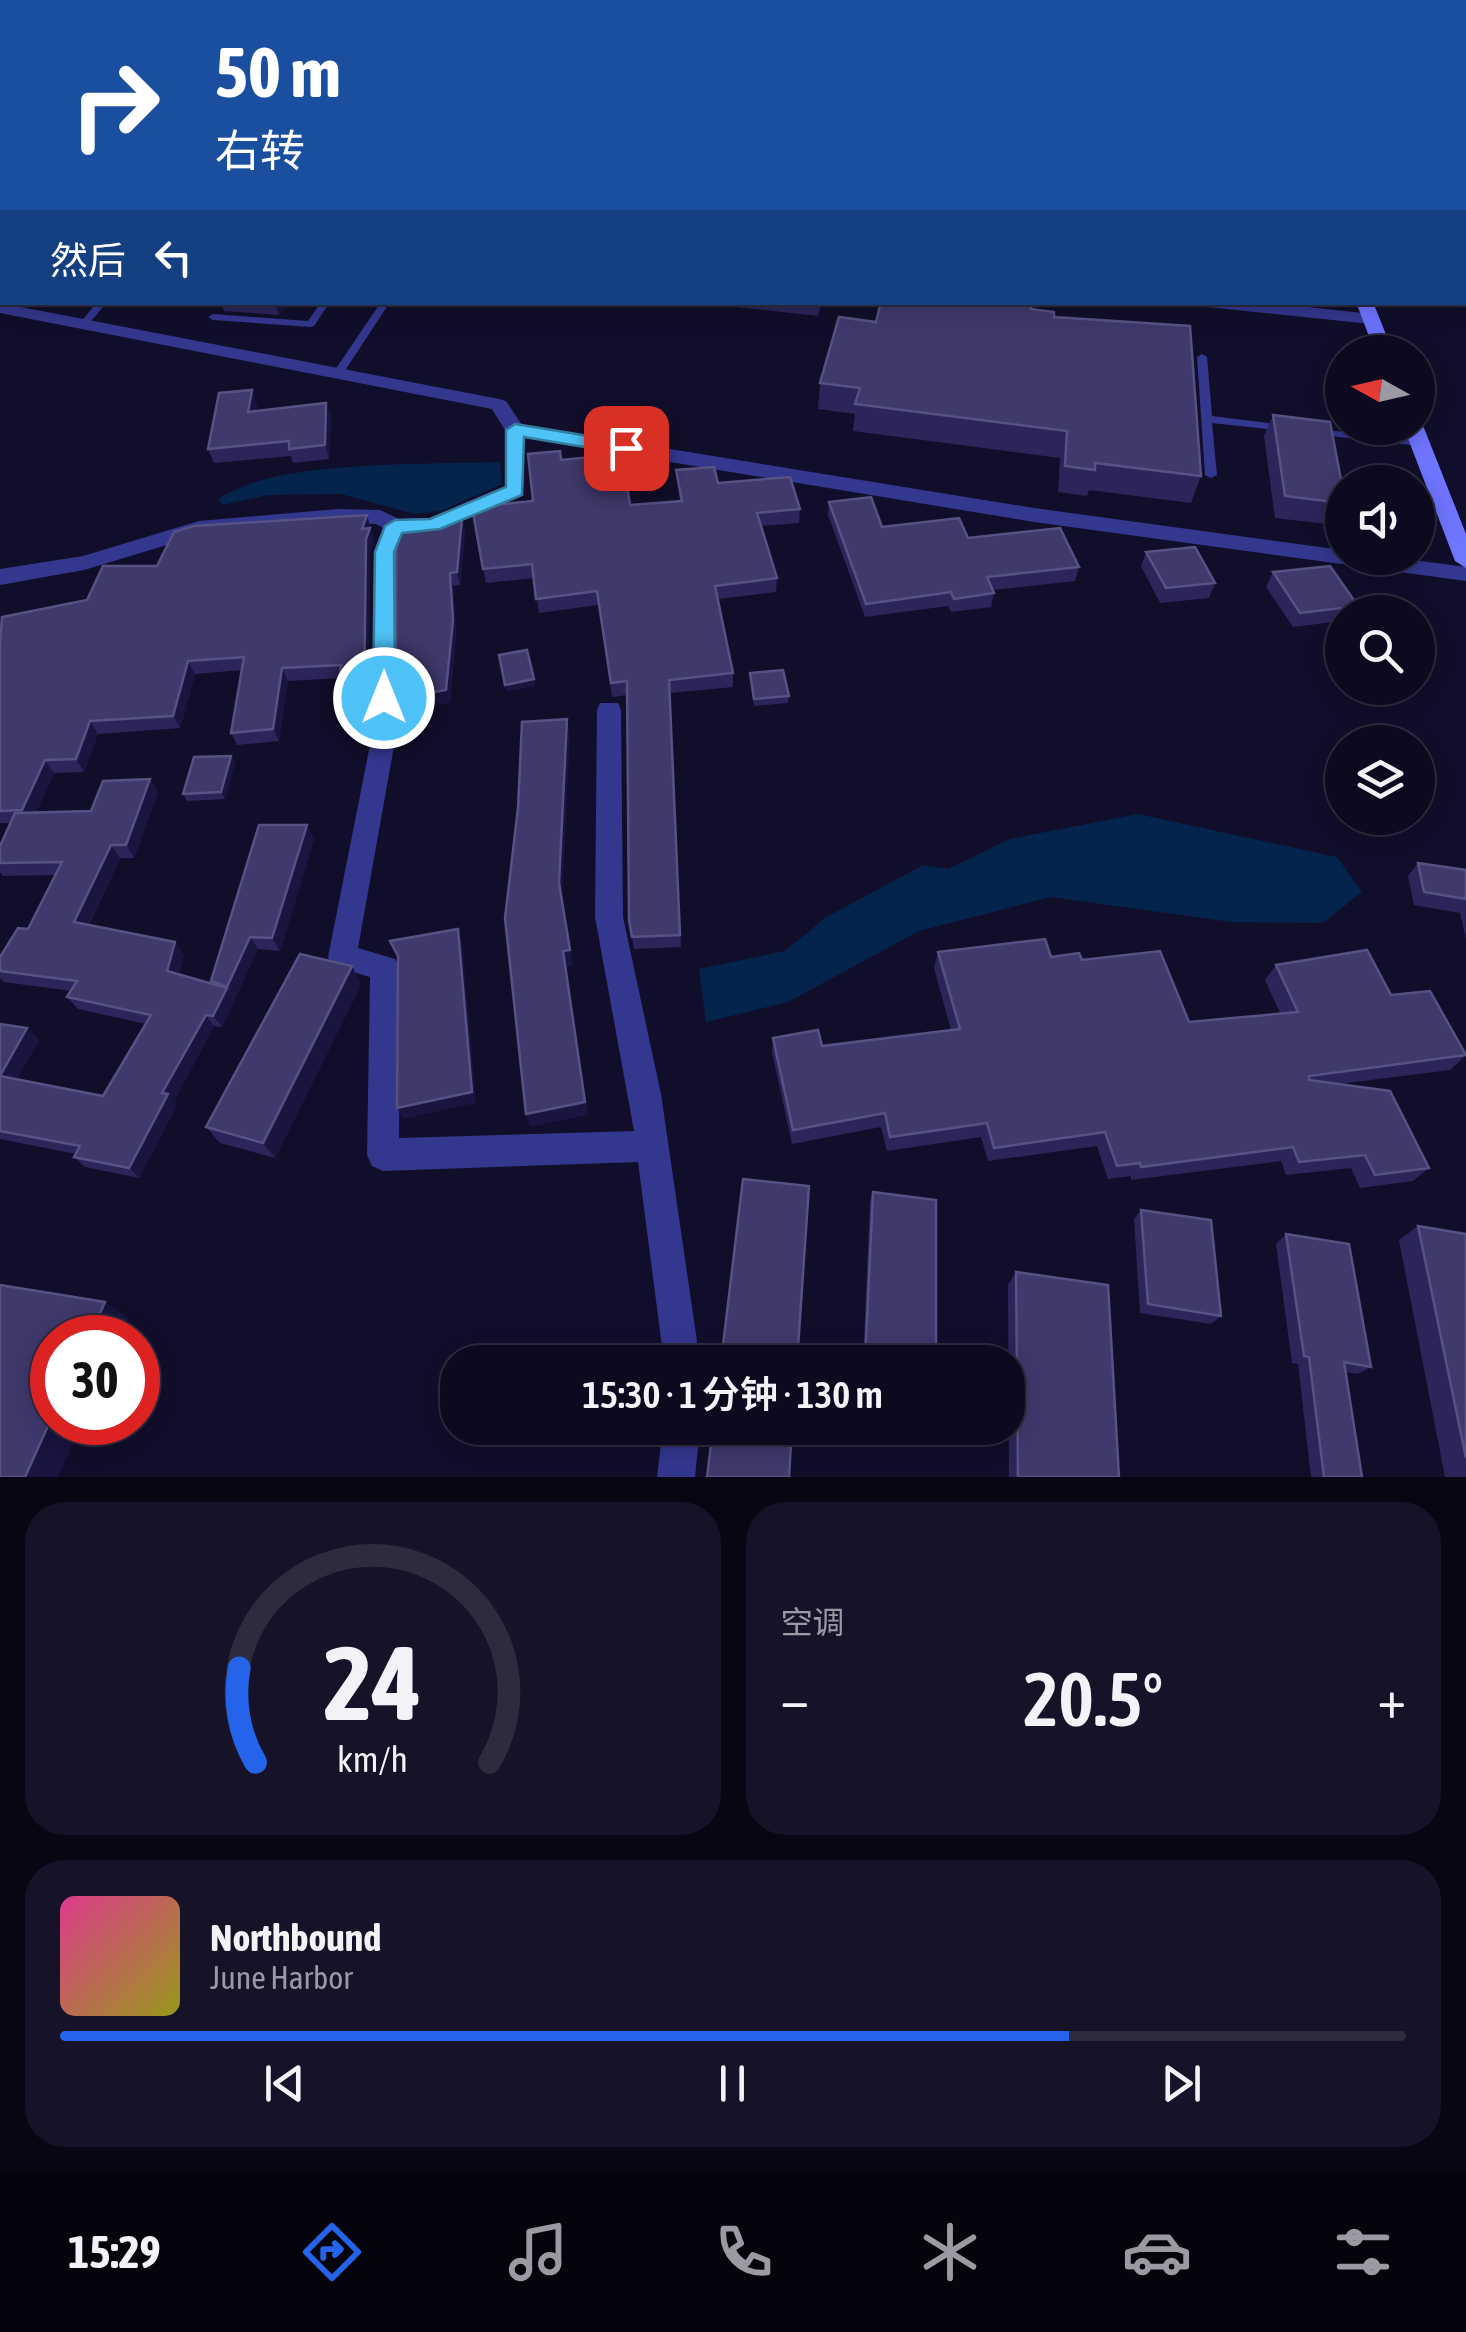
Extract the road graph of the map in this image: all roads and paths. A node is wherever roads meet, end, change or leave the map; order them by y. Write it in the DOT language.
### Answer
graph roads {
  1 [pos="101,305"];
  2 [pos="324,305"];
  3 [pos="384,305"];
  4 [pos="1261,305"];
  5 [pos="0,308"];
  6 [pos="1368,311"];
  7 [pos="213,316"];
  8 [pos="84,324"];
  9 [pos="1377,335"];
  10 [pos="1202,357"];
  11 [pos="338,372"];
  12 [pos="1206,420"];
  13 [pos="1325,428"];
  14 [pos="515,430"];
  15 [pos="1421,445"];
  16 [pos="1211,475"];
  17 [pos="395,526"];
  18 [pos="1325,554"];
  19 [pos="1466,560"];
  20 [pos="1435,570"];
  21 [pos="1466,574"];
  22 [pos="0,577"];
  23 [pos="609,710"];
  24 [pos="652,1146"];
  25 [pos="680,1345"];
  26 [pos="680,1445"];
  27 [pos="676,1477"];
  1 -- 8 [label="lane"];
  2 -- 7 [label="lane"];
  3 -- 11 [label="lane"];
  4 -- 6 [label="street"];
  5 -- 8 [label="street"];
  6 -- 9 [label="main road"];
  8 -- 11 [label="street"];
  10 -- 12 [label="lane"];
  11 -- 14 [label="street"];
  12 -- 13 [label="lane"];
  12 -- 16 [label="lane"];
  14 -- 17 [label="street"];
  14 -- 18 [label="street"];
  15 -- 19 [label="main road"];
  17 -- 22 [label="street"];
  17 -- 24 [label="street"];
  20 -- 21 [label="street"];
  23 -- 24 [label="street"];
  24 -- 25 [label="street"];
  26 -- 27 [label="street"];
}
